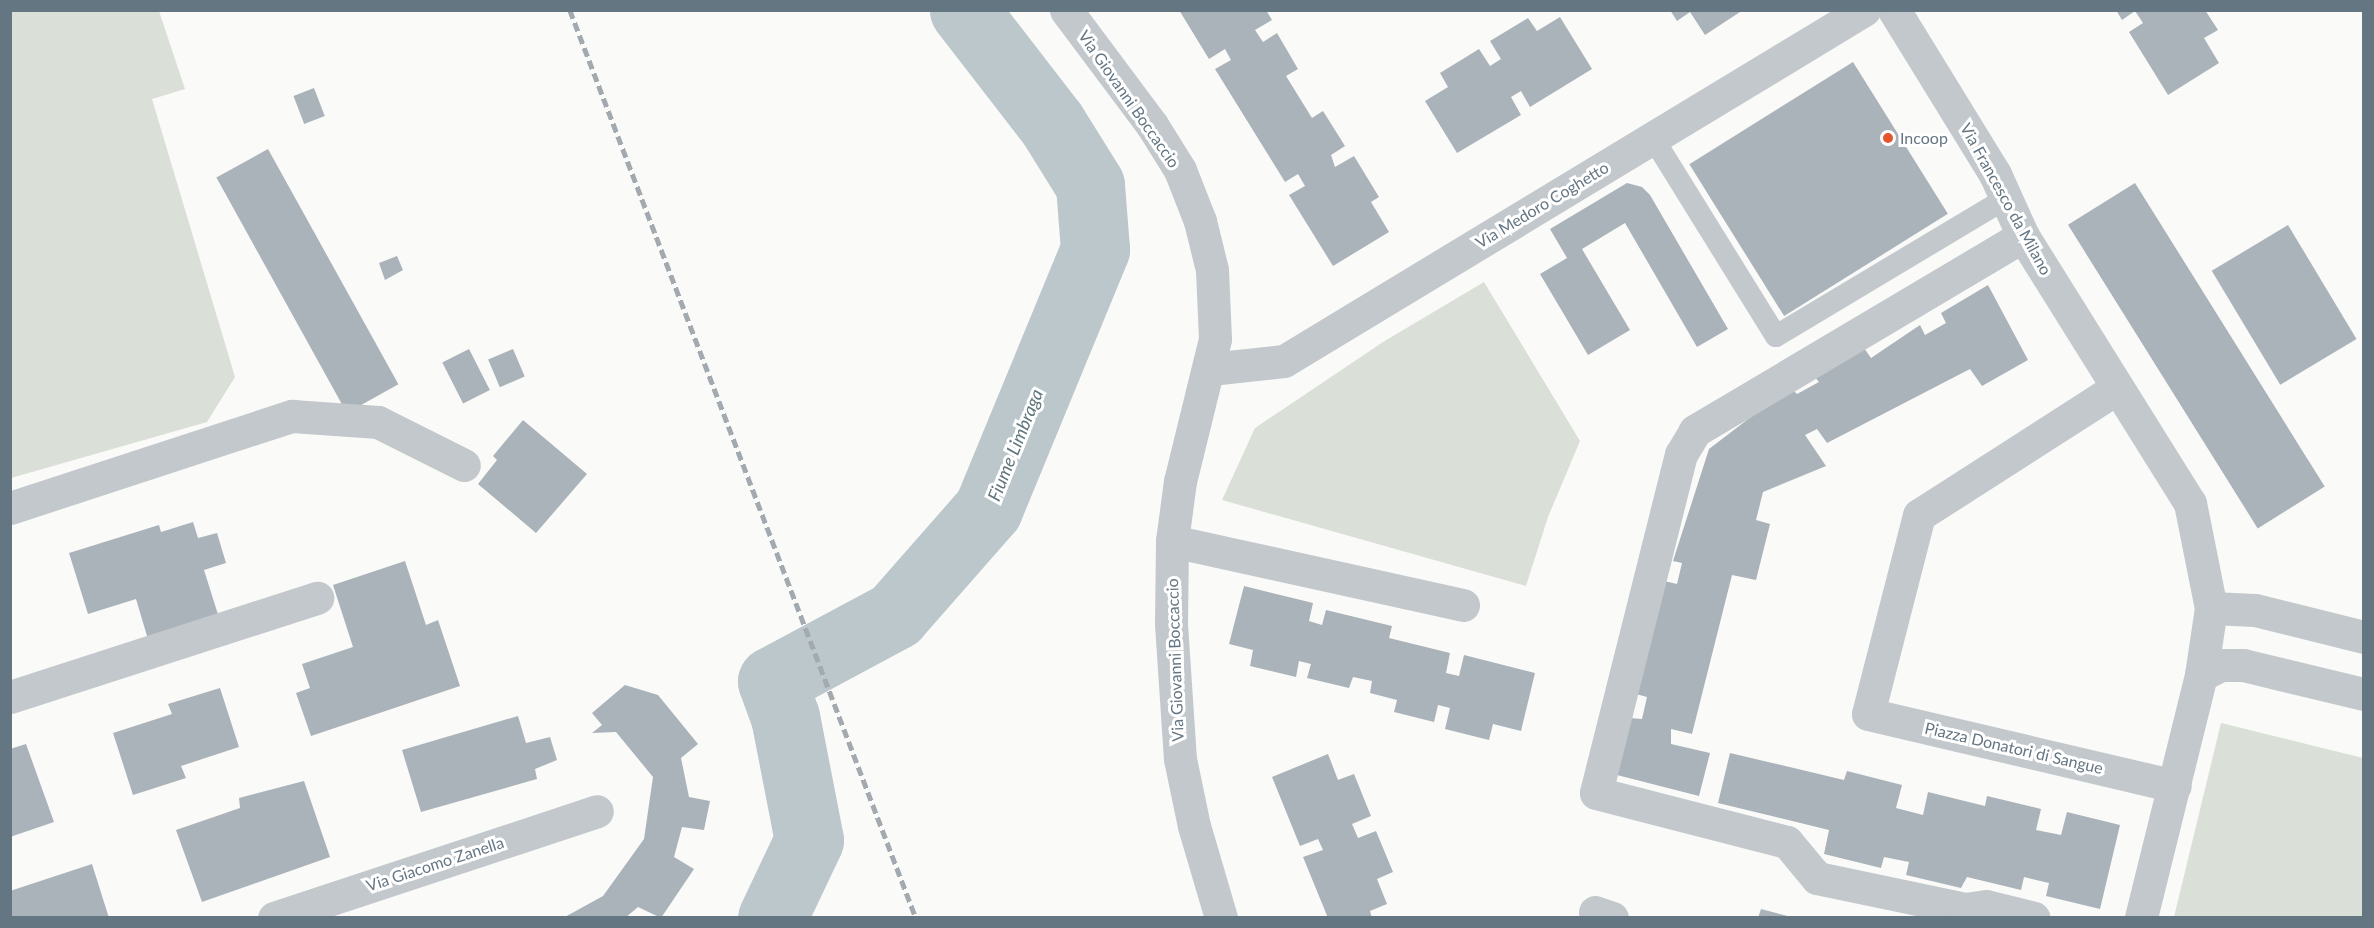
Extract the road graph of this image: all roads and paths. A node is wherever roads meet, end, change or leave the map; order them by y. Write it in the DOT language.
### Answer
graph roads {
  1 [pos="1066,10"];
  2 [pos="1864,10"];
  3 [pos="1894,10"];
  4 [pos="1653,138"];
  5 [pos="2007,198"];
  6 [pos="2023,237"];
  7 [pos="1210,369"];
  8 [pos="2117,388"];
  9 [pos="464,465"];
  10 [pos="10,508"];
  11 [pos="1172,541"];
  12 [pos="317,598"];
  13 [pos="1463,605"];
  14 [pos="2211,608"];
  15 [pos="2364,637"];
  16 [pos="2201,675"];
  17 [pos="2364,694"];
  18 [pos="10,697"];
  19 [pos="2175,786"];
  20 [pos="597,811"];
  21 [pos="274,918"];
  22 [pos="1221,918"];
  23 [pos="2034,918"];
  24 [pos="2140,918"];
  1 -- 7 [label="street, Via Giovanni Boccaccio"];
  2 -- 4 [label="street, Via Medoro Coghetto"];
  3 -- 5 [label="street, Via Francesco da Milano"];
  4 -- 5 [label="lane"];
  4 -- 7 [label="street, Via Medoro Coghetto"];
  5 -- 6 [label="street, Via Francesco da Milano"];
  6 -- 8 [label="street, Via Francesco da Milano"];
  6 -- 23 [label="street"];
  7 -- 11 [label="street, Via Giovanni Boccaccio"];
  8 -- 14 [label="street"];
  8 -- 19 [label="street, Piazza Donatori di Sangue"];
  9 -- 10 [label="street"];
  11 -- 13 [label="street"];
  11 -- 22 [label="street, Via Giovanni Boccaccio"];
  12 -- 18 [label="street"];
  14 -- 15 [label="street"];
  14 -- 16 [label="street"];
  16 -- 17 [label="street"];
  16 -- 19 [label="street"];
  19 -- 24 [label="street"];
  20 -- 21 [label="street, Via Giacomo Zanella"];
}
